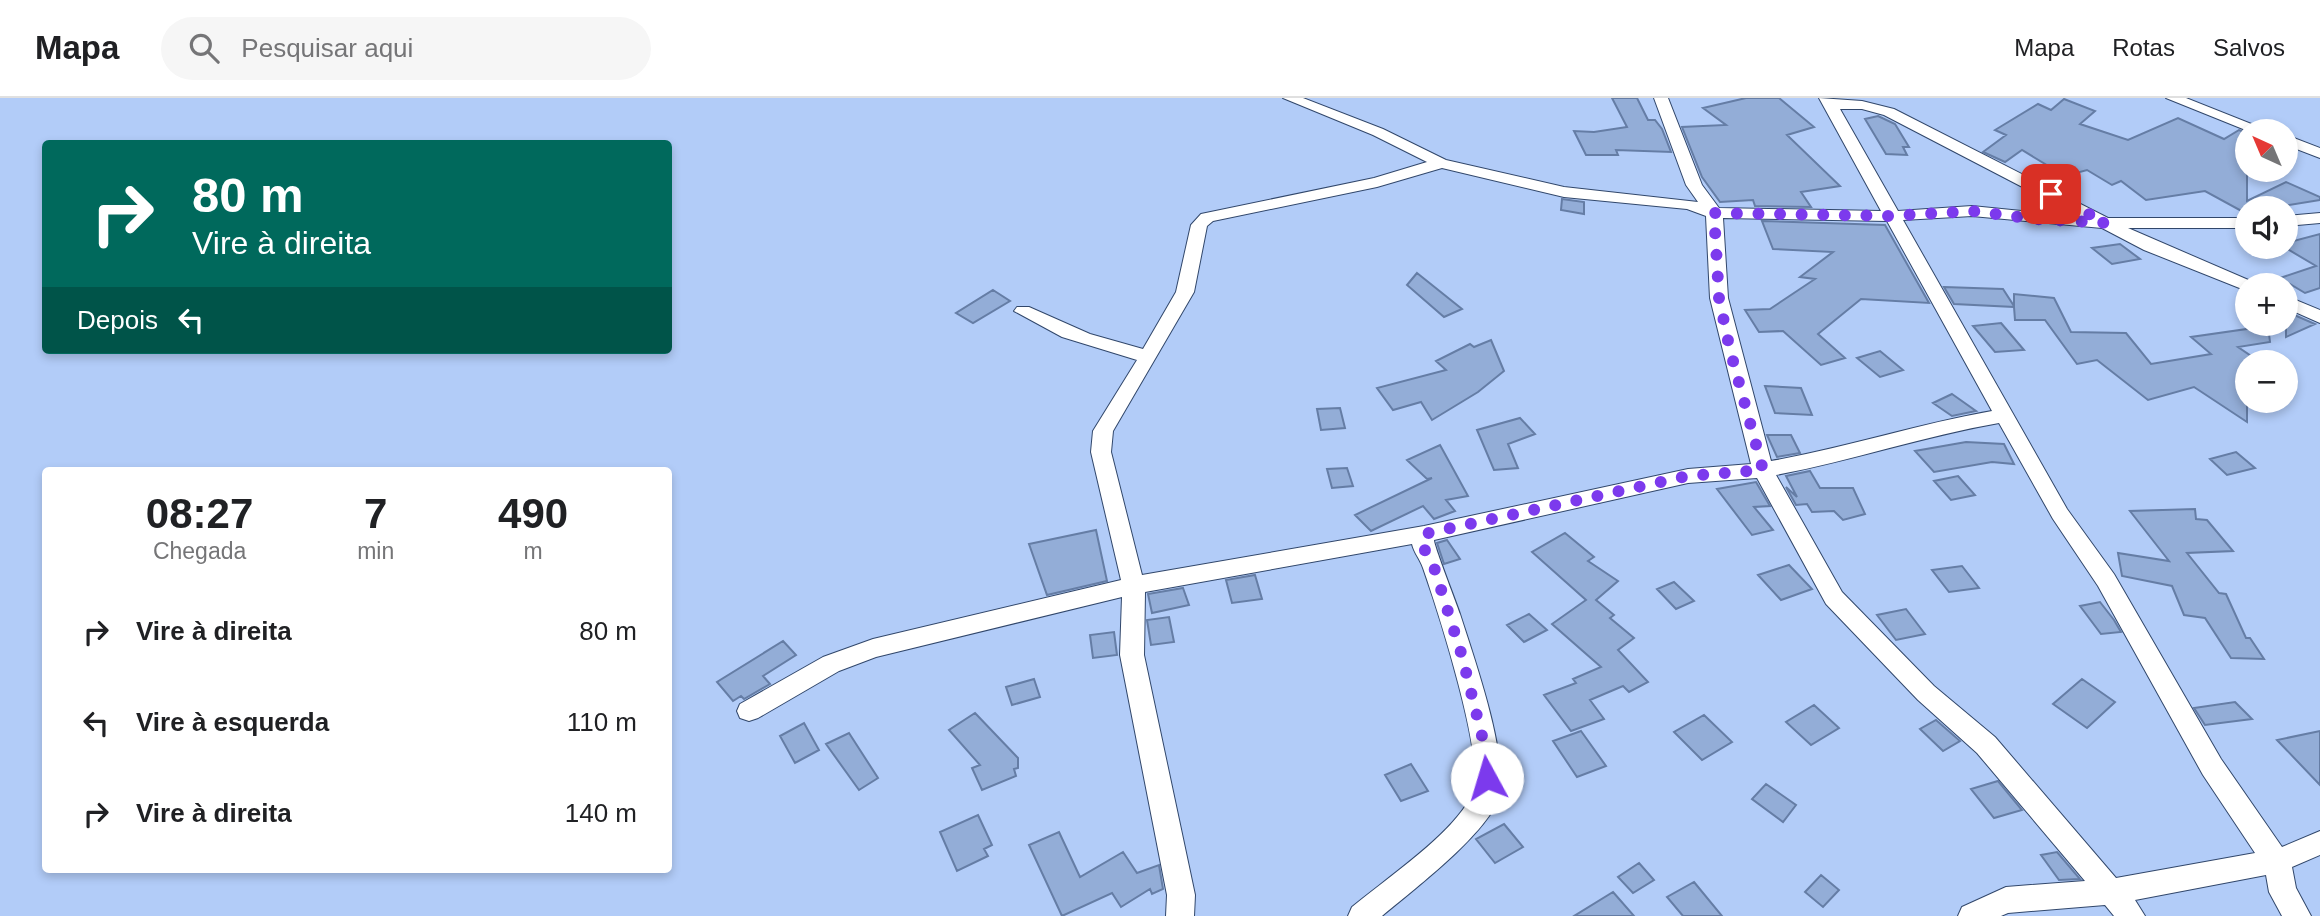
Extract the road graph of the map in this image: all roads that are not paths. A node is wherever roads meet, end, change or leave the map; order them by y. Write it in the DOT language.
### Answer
graph roads {
  1 [pos="1290,98"];
  2 [pos="1661,98"];
  3 [pos="2174,98"];
  4 [pos="1829,102"];
  5 [pos="2235,121"];
  6 [pos="2298,145"];
  7 [pos="2320,153"];
  8 [pos="1441,163"];
  9 [pos="1714,213"];
  10 [pos="1891,216"];
  11 [pos="2320,218"];
  12 [pos="2298,220"];
  13 [pos="2106,223"];
  14 [pos="2235,223"];
  15 [pos="2235,281"];
  16 [pos="2298,307"];
  17 [pos="1023,311"];
  18 [pos="2320,317"];
  19 [pos="1147,356"];
  20 [pos="2007,415"];
  21 [pos="1763,470"];
  22 [pos="1424,534"];
  23 [pos="1134,586"];
  24 [pos="749,711"];
  25 [pos="2320,843"];
  26 [pos="2277,861"];
  27 [pos="2112,892"];
  28 [pos="1180,916"];
  29 [pos="1362,916"];
  30 [pos="1972,916"];
  31 [pos="2131,916"];
  32 [pos="2297,916"];
  1 -- 8 [label="street"];
  2 -- 9 [label="street"];
  3 -- 5 [label="street"];
  4 -- 10 [label="street"];
  4 -- 13 [label="street"];
  6 -- 7 [label="street"];
  8 -- 9 [label="street"];
  8 -- 19 [label="street"];
  9 -- 10 [label="street"];
  9 -- 21 [label="street"];
  10 -- 13 [label="street"];
  10 -- 20 [label="street"];
  11 -- 12 [label="street"];
  13 -- 14 [label="street"];
  13 -- 15 [label="street"];
  16 -- 18 [label="street"];
  17 -- 19 [label="street"];
  19 -- 23 [label="street"];
  20 -- 21 [label="street"];
  20 -- 26 [label="street"];
  21 -- 22 [label="street"];
  21 -- 27 [label="street"];
  22 -- 23 [label="street"];
  22 -- 29 [label="street"];
  23 -- 24 [label="street"];
  23 -- 28 [label="street"];
  25 -- 26 [label="street"];
  26 -- 27 [label="street"];
  26 -- 32 [label="street"];
  27 -- 30 [label="street"];
  27 -- 31 [label="street"];
}
